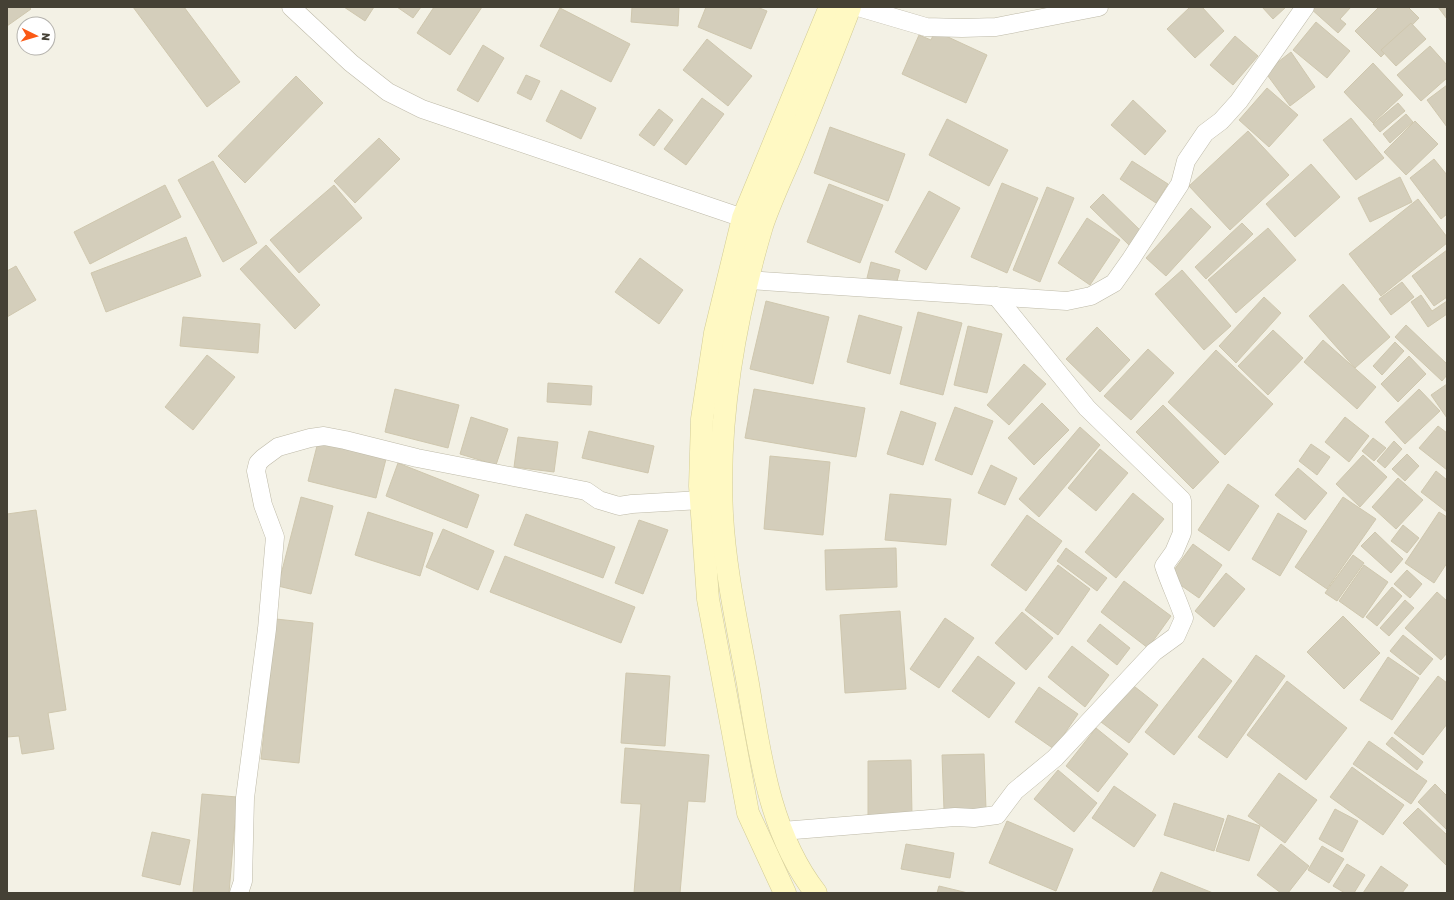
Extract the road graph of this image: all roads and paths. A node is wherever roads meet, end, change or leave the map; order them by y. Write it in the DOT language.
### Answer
graph roads {
  1 [pos="291,7"];
  2 [pos="830,7"];
  3 [pos="850,7"];
  4 [pos="858,7"];
  5 [pos="1099,7"];
  6 [pos="1305,7"];
  7 [pos="743,218"];
  8 [pos="748,280"];
  9 [pos="996,296"];
  10 [pos="701,500"];
  11 [pos="782,831"];
  12 [pos="239,893"];
  13 [pos="785,893"];
  14 [pos="816,893"];
  1 -- 7 [label="street"];
  2 -- 7 [label="main road"];
  3 -- 8 [label="main road"];
  4 -- 5 [label="street"];
  6 -- 9 [label="street"];
  7 -- 10 [label="main road"];
  8 -- 9 [label="street"];
  8 -- 11 [label="main road"];
  9 -- 11 [label="street"];
  10 -- 12 [label="street"];
  10 -- 13 [label="main road"];
  11 -- 14 [label="main road"];
}
